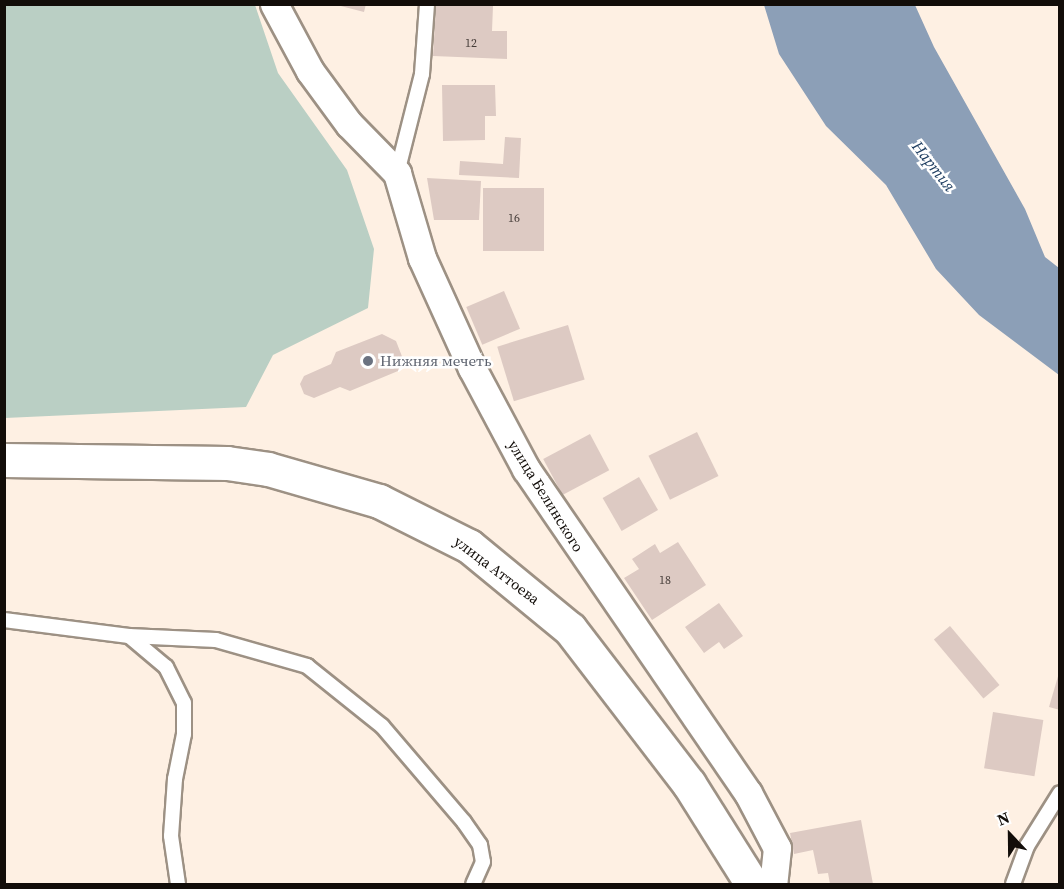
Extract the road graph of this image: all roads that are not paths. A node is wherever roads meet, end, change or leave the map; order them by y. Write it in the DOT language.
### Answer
graph roads {
  1 [pos="274,4"];
  2 [pos="427,4"];
  3 [pos="397,173"];
  4 [pos="4,460"];
  5 [pos="4,620"];
  6 [pos="129,636"];
  7 [pos="1059,793"];
  8 [pos="178,885"];
  9 [pos="472,885"];
  10 [pos="753,885"];
  11 [pos="773,885"];
  12 [pos="1013,885"];
  1 -- 3 [label="street, улица Белинского"];
  2 -- 3 [label="lane"];
  3 -- 11 [label="street, улица Белинского"];
  4 -- 10 [label="street, улица Аттоева"];
  5 -- 6 [label="lane"];
  6 -- 8 [label="lane"];
  6 -- 9 [label="lane"];
  7 -- 12 [label="lane"];
}
